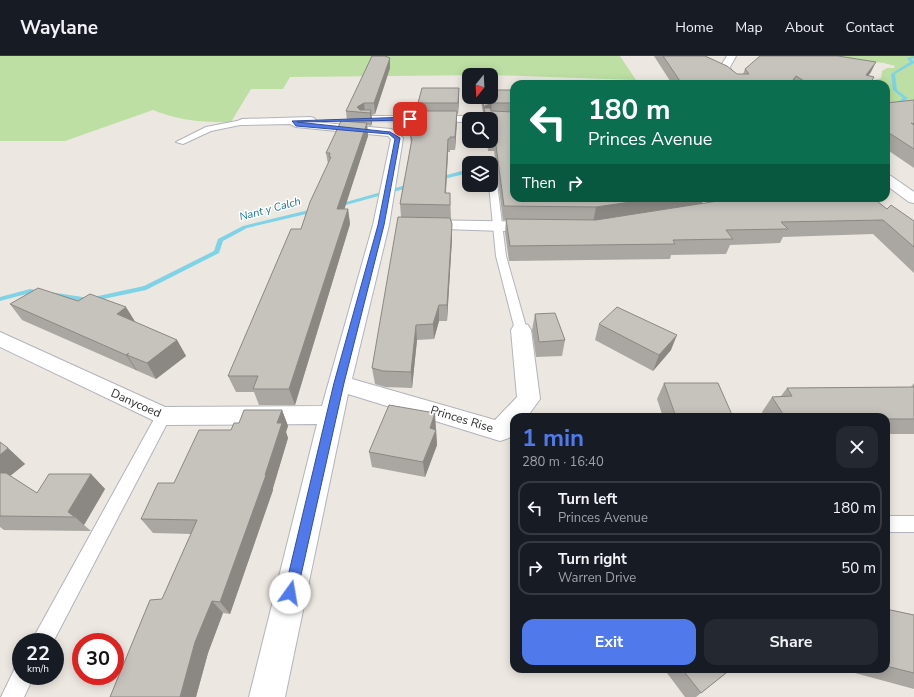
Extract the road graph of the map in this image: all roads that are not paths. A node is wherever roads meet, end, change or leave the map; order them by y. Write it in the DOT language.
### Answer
graph roads {
  1 [pos="732,56"];
  2 [pos="734,80"];
  3 [pos="462,119"];
  4 [pos="295,121"];
  5 [pos="242,122"];
  6 [pos="180,142"];
  7 [pos="890,183"];
  8 [pos="494,192"];
  9 [pos="914,199"];
  10 [pos="394,225"];
  11 [pos="497,227"];
  12 [pos="552,228"];
  13 [pos="521,330"];
  14 [pos="0,339"];
  15 [pos="339,383"];
  16 [pos="516,413"];
  17 [pos="331,415"];
  18 [pos="164,416"];
  19 [pos="510,420"];
  20 [pos="890,524"];
  21 [pos="914,524"];
  22 [pos="47,633"];
  23 [pos="18,685"];
  24 [pos="12,697"];
  25 [pos="267,697"];
  1 -- 2 [label="street"];
  3 -- 4 [label="street"];
  4 -- 5 [label="street"];
  4 -- 10 [label="street"];
  5 -- 6 [label="lane"];
  7 -- 9 [label="street"];
  8 -- 11 [label="lane"];
  10 -- 11 [label="street"];
  10 -- 15 [label="street"];
  11 -- 12 [label="street"];
  11 -- 13 [label="lane"];
  13 -- 16 [label="street, Princes Rise"];
  14 -- 18 [label="street, Danycoed"];
  15 -- 17 [label="street"];
  15 -- 19 [label="street, Princes Rise"];
  17 -- 18 [label="street, Danycoed"];
  17 -- 25 [label="street"];
  18 -- 22 [label="lane"];
  20 -- 21 [label="lane"];
  23 -- 24 [label="lane"];
}
